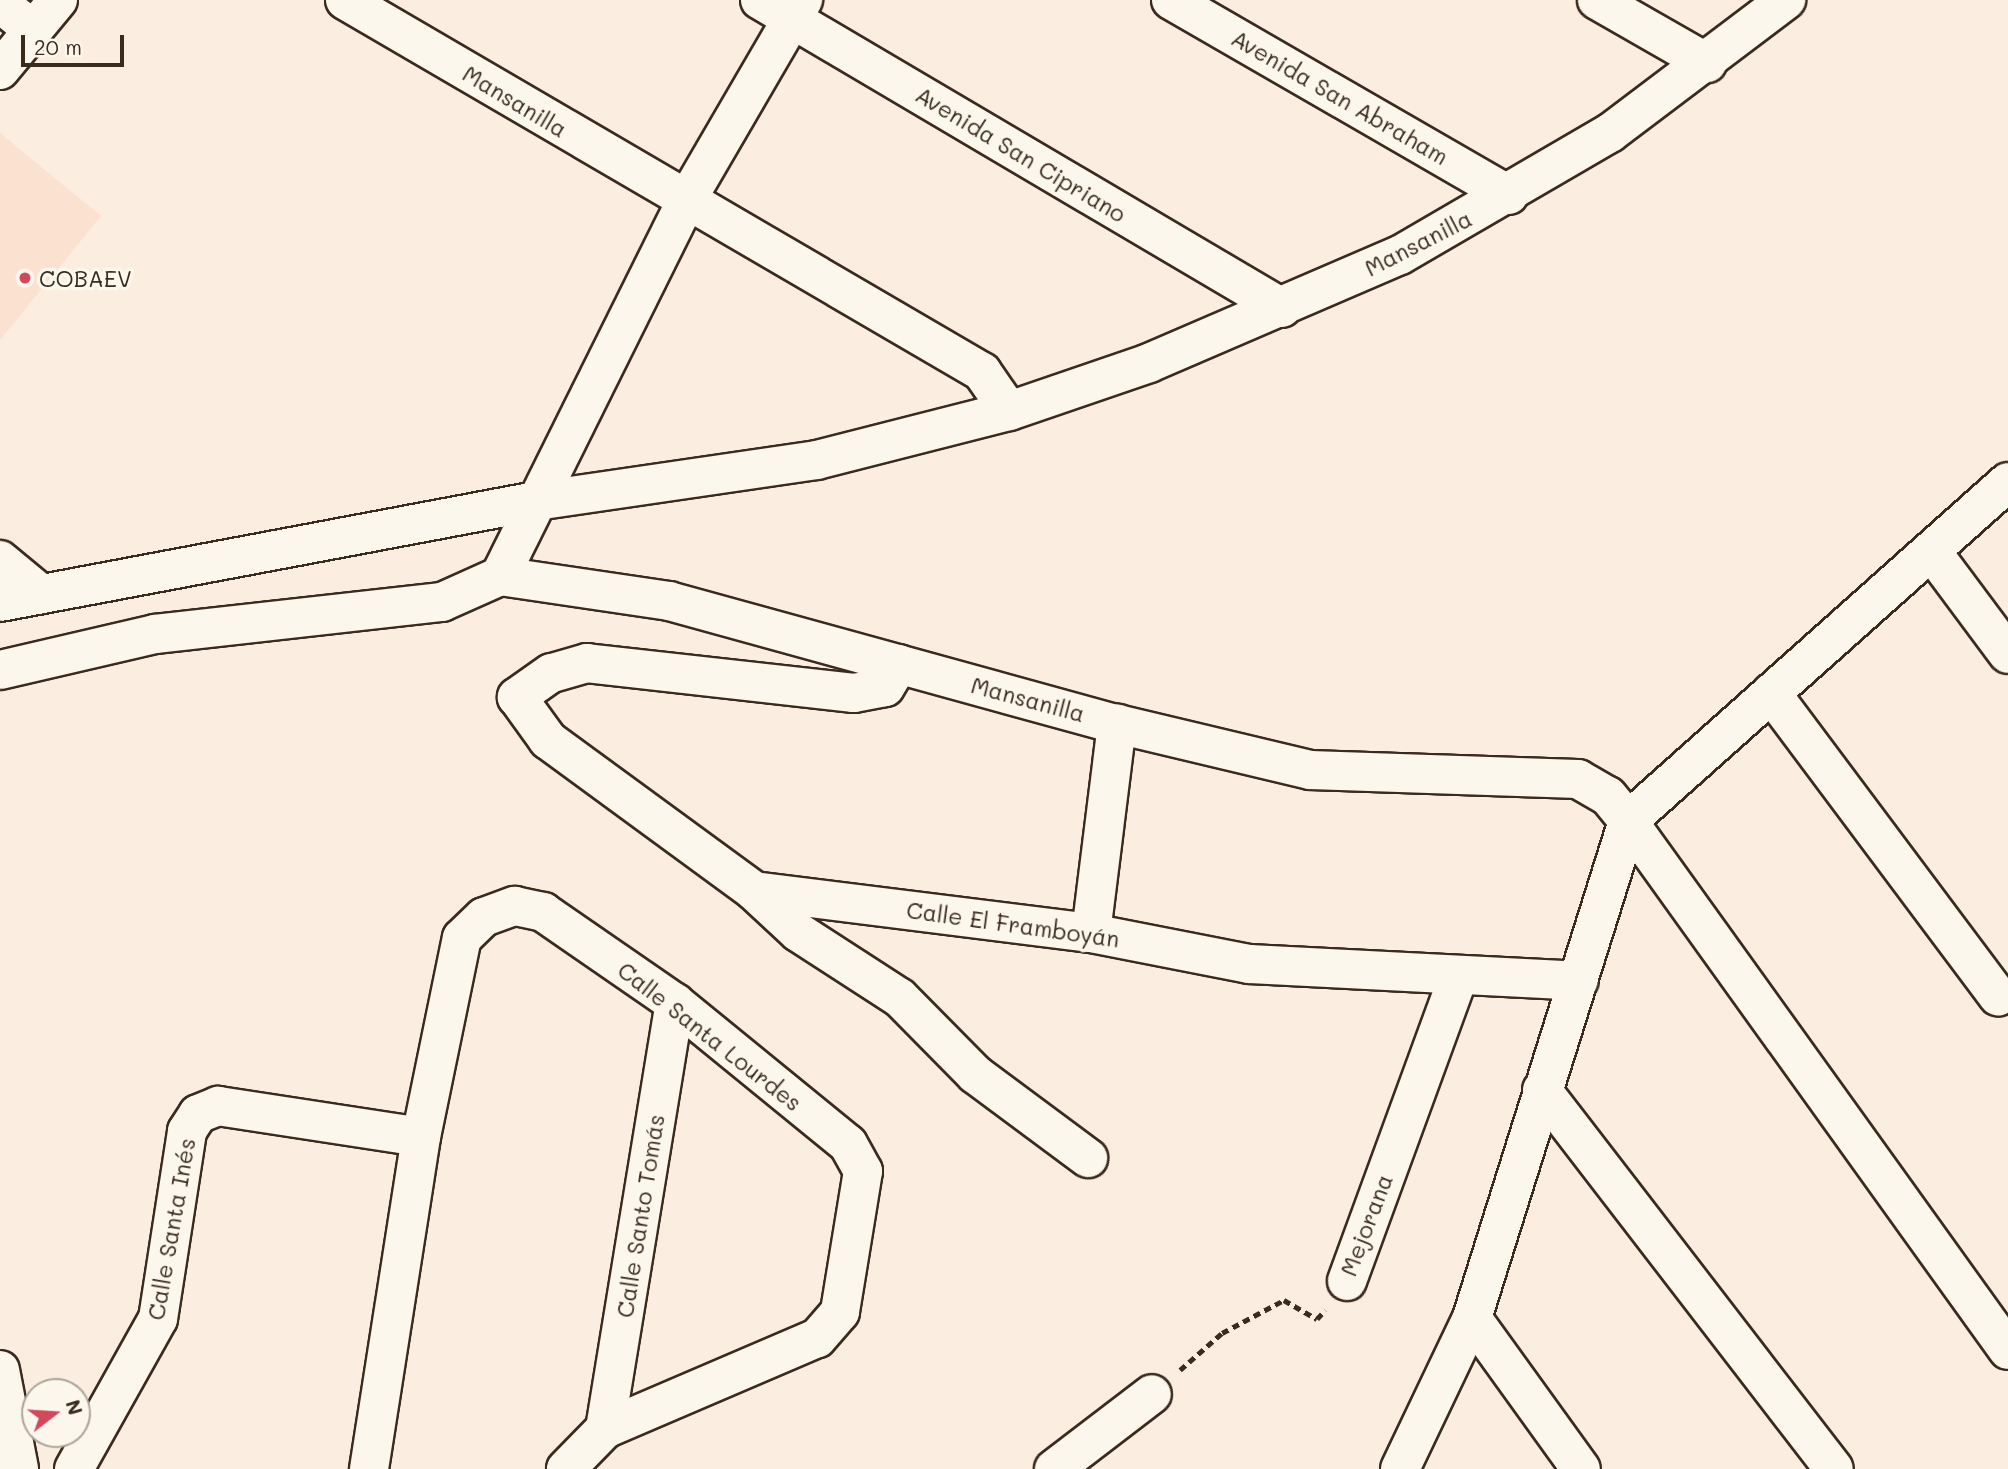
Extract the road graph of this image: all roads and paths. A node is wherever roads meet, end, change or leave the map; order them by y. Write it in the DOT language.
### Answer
graph roads {
  1 [pos="58,0"];
  2 [pos="345,0"];
  3 [pos="1171,0"];
  4 [pos="1597,0"];
  5 [pos="1786,0"];
  6 [pos="0,3"];
  7 [pos="785,6"];
  8 [pos="33,30"];
  9 [pos="1707,63"];
  10 [pos="0,70"];
  11 [pos="1509,195"];
  12 [pos="686,201"];
  13 [pos="1282,308"];
  14 [pos="1009,411"];
  15 [pos="2008,482"];
  16 [pos="536,502"];
  17 [pos="1932,552"];
  18 [pos="0,560"];
  19 [pos="500,576"];
  20 [pos="41,594"];
  21 [pos="0,602"];
  22 [pos="2008,654"];
  23 [pos="899,664"];
  24 [pos="3,673"];
  25 [pos="1771,693"];
  26 [pos="1117,724"];
  27 [pos="1628,821"];
  28 [pos="754,891"];
  29 [pos="1091,933"];
  30 [pos="1458,978"];
  31 [pos="1579,981"];
  32 [pos="1998,996"];
  33 [pos="675,1003"];
  34 [pos="1542,1090"];
  35 [pos="421,1137"];
  36 [pos="1088,1158"];
  37 [pos="1347,1281"];
  38 [pos="1472,1318"];
  39 [pos="2008,1350"];
  40 [pos="0,1370"];
  41 [pos="1152,1394"];
  42 [pos="605,1429"];
  43 [pos="19,1469"];
  44 [pos="74,1469"];
  45 [pos="369,1469"];
  46 [pos="566,1469"];
  47 [pos="1054,1469"];
  48 [pos="1399,1469"];
  49 [pos="1581,1469"];
  50 [pos="1834,1469"];
  1 -- 8 [label="street"];
  2 -- 12 [label="street, Mansanilla"];
  3 -- 11 [label="street, Avenida San Abraham"];
  4 -- 9 [label="street"];
  5 -- 9 [label="street, Mansanilla"];
  6 -- 8 [label="street"];
  7 -- 12 [label="street"];
  7 -- 13 [label="street, Avenida San Cipriano"];
  8 -- 10 [label="street"];
  9 -- 11 [label="street, Mansanilla"];
  11 -- 13 [label="street, Mansanilla"];
  12 -- 14 [label="street, Mansanilla"];
  12 -- 16 [label="street"];
  13 -- 14 [label="street, Mansanilla"];
  14 -- 16 [label="street, Mansanilla"];
  15 -- 17 [label="street"];
  16 -- 19 [label="street"];
  16 -- 20 [label="street, Mansanilla"];
  17 -- 22 [label="street"];
  17 -- 25 [label="street"];
  18 -- 20 [label="street"];
  19 -- 23 [label="street, Mansanilla"];
  19 -- 24 [label="street"];
  20 -- 21 [label="street, Mansanilla"];
  23 -- 26 [label="street, Mansanilla"];
  23 -- 28 [label="street, Calle El Framboyán"];
  25 -- 27 [label="street"];
  25 -- 32 [label="street"];
  26 -- 27 [label="street, Mansanilla"];
  26 -- 29 [label="street"];
  27 -- 31 [label="street"];
  27 -- 39 [label="street, Mansanilla"];
  28 -- 29 [label="street, Calle El Framboyán"];
  28 -- 36 [label="street"];
  29 -- 30 [label="street, Calle El Framboyán"];
  30 -- 31 [label="street, Calle El Framboyán"];
  30 -- 37 [label="street, Mejorana"];
  31 -- 34 [label="street"];
  33 -- 35 [label="street, Calle Santa Lourdes"];
  33 -- 42 [label="street, Calle Santo Tomás"];
  33 -- 42 [label="street, Calle Santa Lourdes"];
  34 -- 38 [label="street"];
  34 -- 50 [label="street"];
  35 -- 44 [label="street, Calle Santa Inés"];
  35 -- 45 [label="street, Calle Santa Lourdes"];
  37 -- 41 [label="path, Mejorana"];
  38 -- 48 [label="street"];
  38 -- 49 [label="street"];
  40 -- 43 [label="street"];
  41 -- 47 [label="street"];
  42 -- 46 [label="street, Calle Santa Lourdes"];
}
